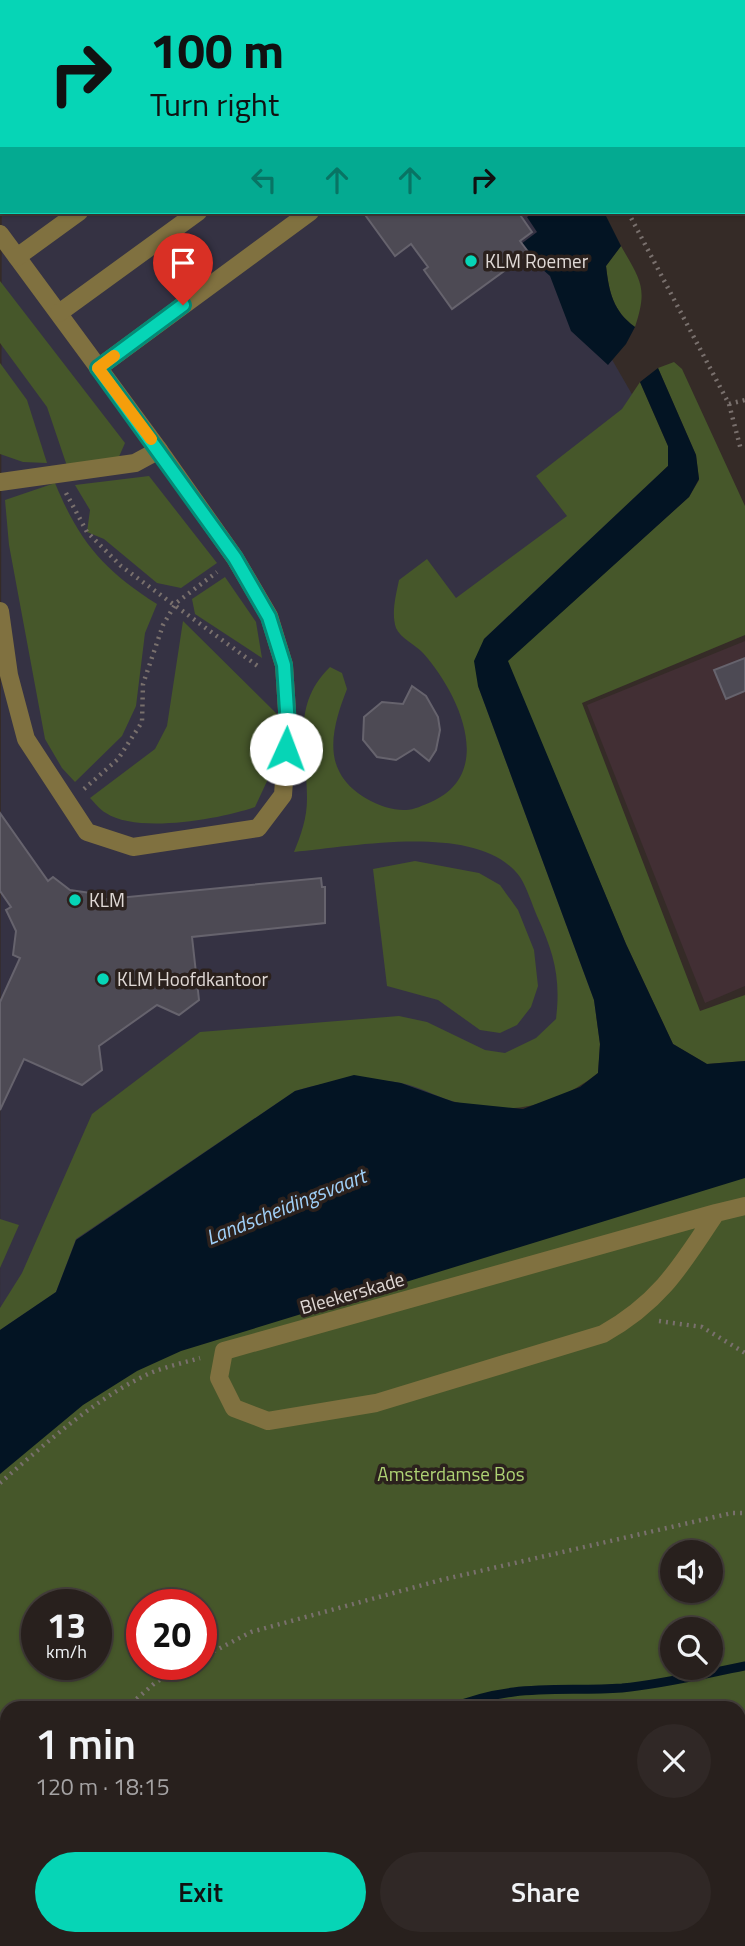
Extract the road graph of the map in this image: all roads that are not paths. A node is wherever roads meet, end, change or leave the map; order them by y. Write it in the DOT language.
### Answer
graph roads {
  1 [pos="76,214"];
  2 [pos="195,214"];
  3 [pos="307,214"];
  4 [pos="0,234"];
  5 [pos="17,257"];
  6 [pos="59,313"];
  7 [pos="98,368"];
  8 [pos="159,450"];
  9 [pos="0,482"];
  10 [pos="0,611"];
  11 [pos="745,1206"];
  12 [pos="716,1213"];
  1 -- 5 [label="lane"];
  2 -- 6 [label="lane"];
  3 -- 7 [label="lane"];
  4 -- 5 [label="lane"];
  5 -- 6 [label="lane"];
  6 -- 7 [label="lane"];
  7 -- 8 [label="lane"];
  8 -- 9 [label="lane"];
  8 -- 10 [label="lane"];
  11 -- 12 [label="lane, Bleekerskade"];
  12 -- 12 [label="lane, Bleekerskade"];
}
